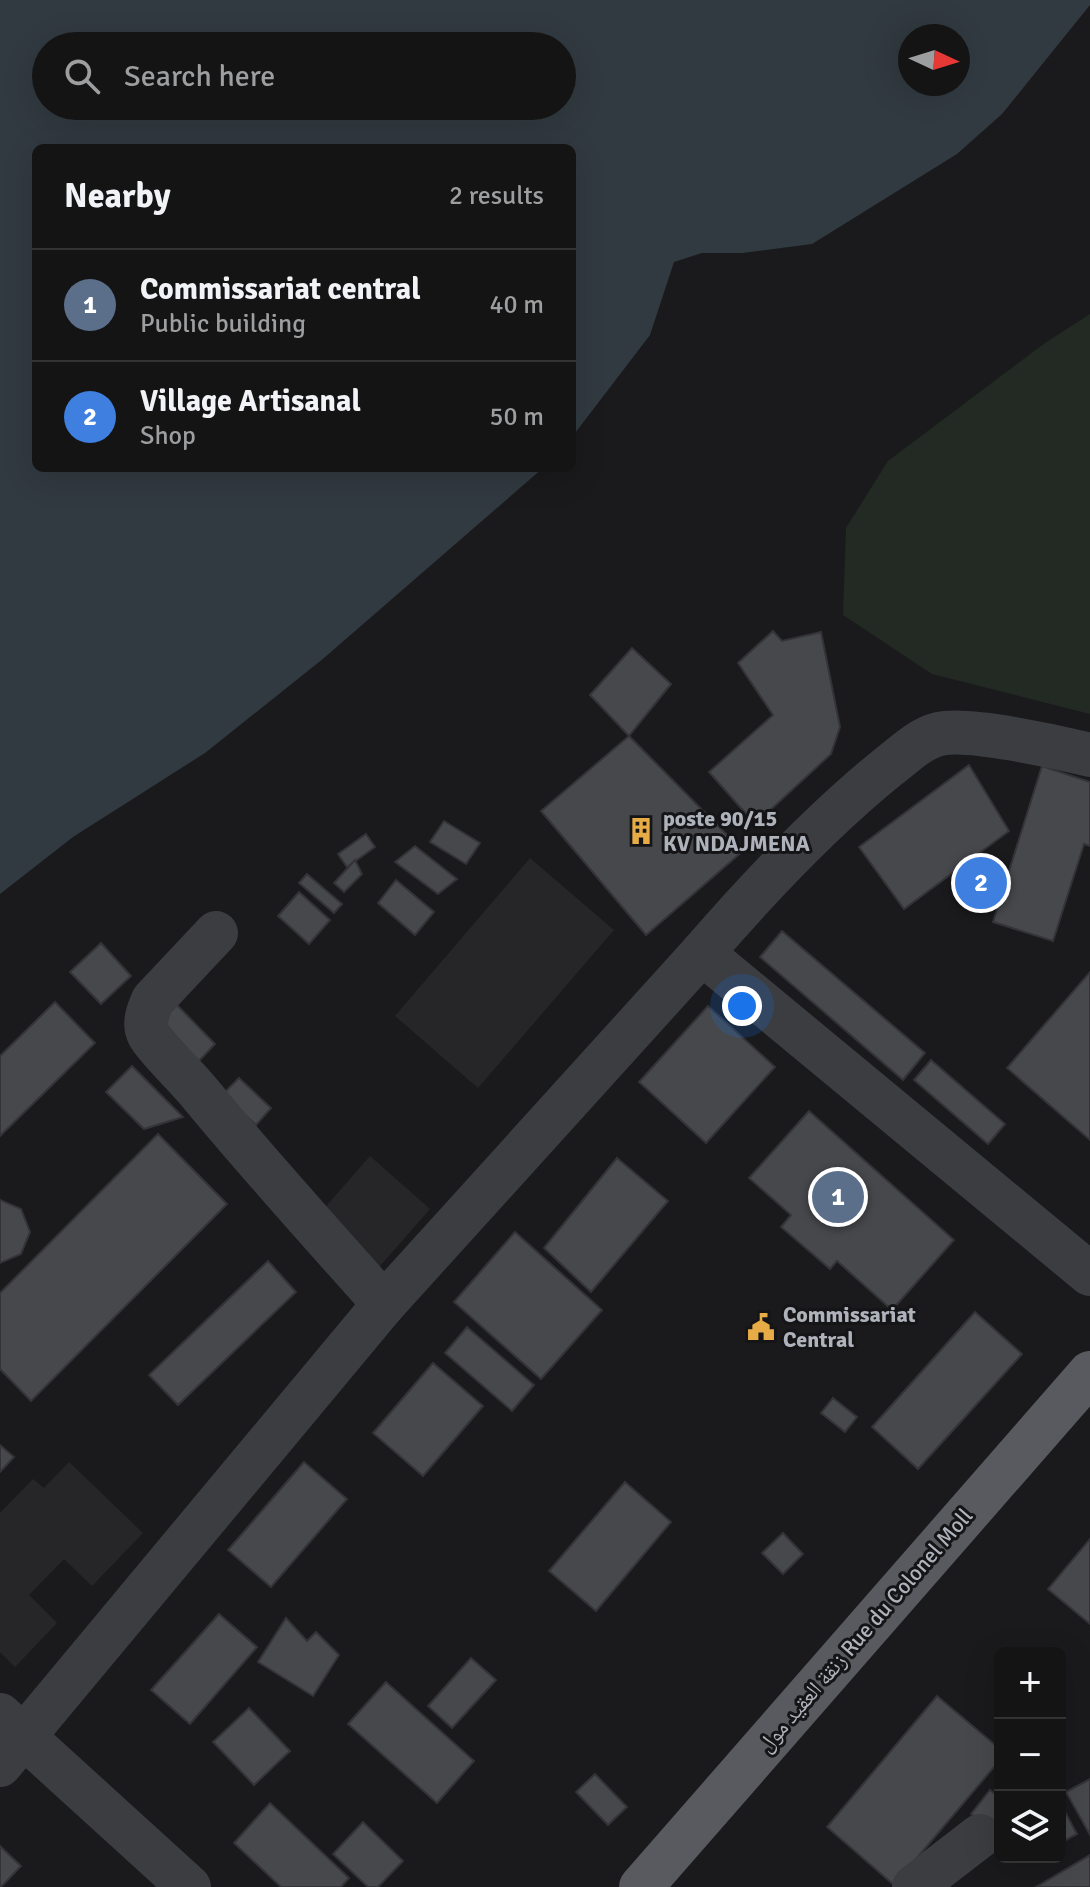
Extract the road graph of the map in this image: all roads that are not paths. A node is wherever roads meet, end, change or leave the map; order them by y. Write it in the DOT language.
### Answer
graph roads {
  1 [pos="1090,755"];
  2 [pos="216,933"];
  3 [pos="702,953"];
  4 [pos="1090,1274"];
  5 [pos="384,1304"];
  6 [pos="1090,1373"];
  7 [pos="8,1739"];
  8 [pos="980,1836"];
  9 [pos="189,1887"];
  10 [pos="641,1887"];
  11 [pos="914,1887"];
  1 -- 3 [label="street"];
  2 -- 5 [label="street"];
  3 -- 4 [label="street"];
  3 -- 5 [label="street"];
  5 -- 7 [label="street"];
  6 -- 10 [label="main road, زنقة العقيد مول Rue du Colonel Moll"];
  7 -- 9 [label="street"];
  8 -- 11 [label="street"];
}
